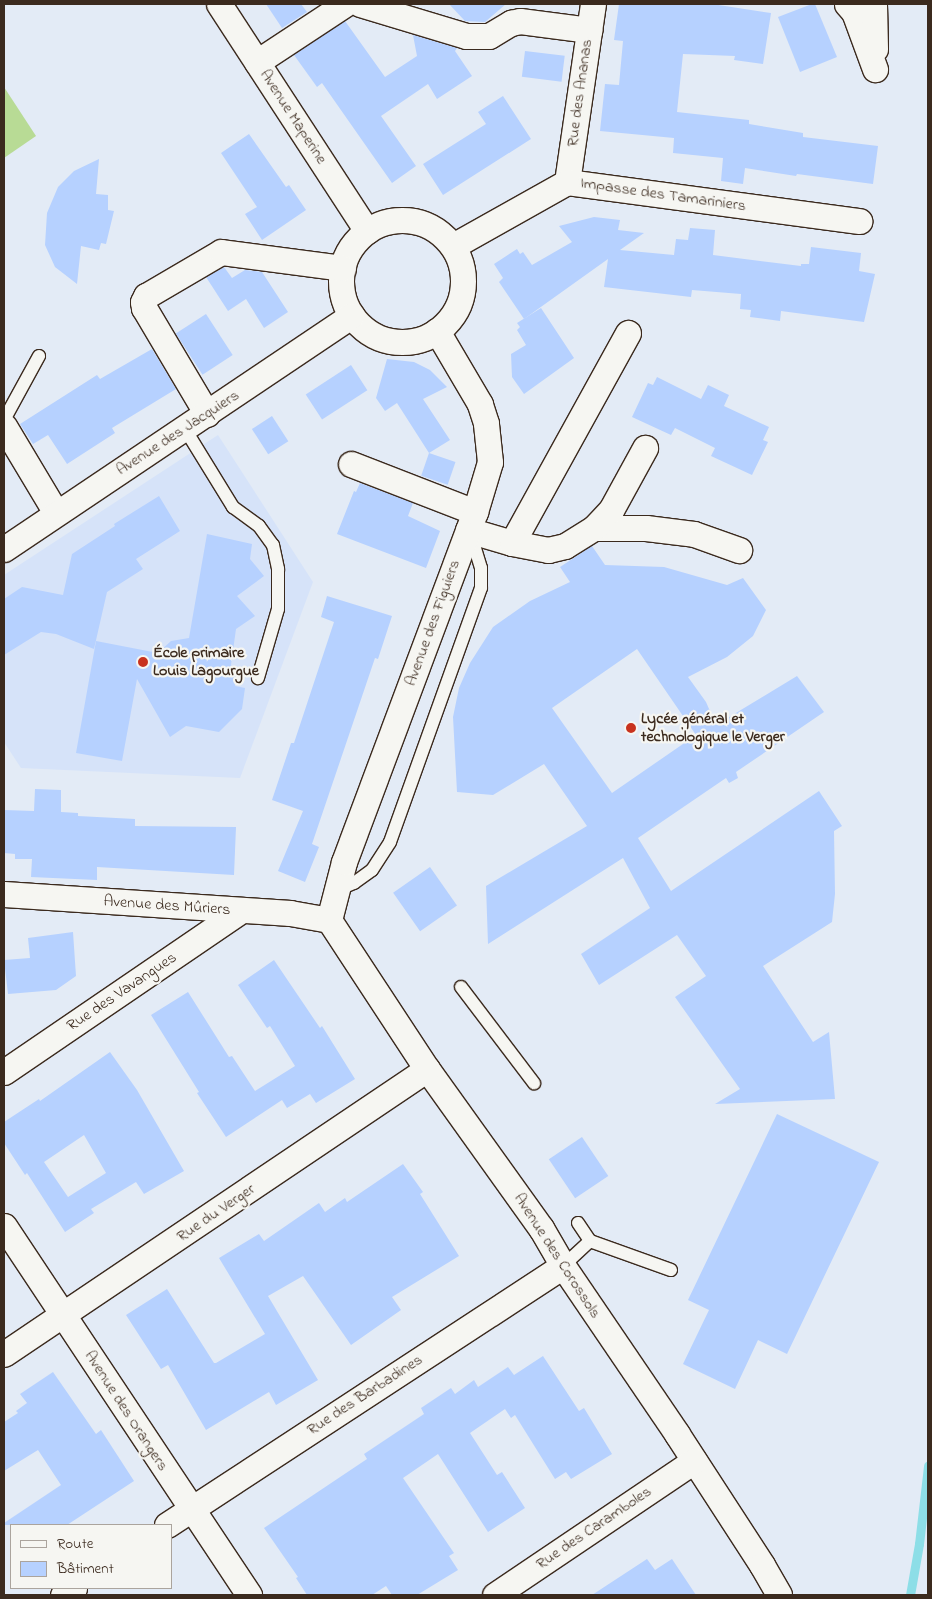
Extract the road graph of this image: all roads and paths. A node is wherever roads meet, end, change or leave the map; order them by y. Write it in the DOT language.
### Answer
graph roads {
  1 [pos="219,4"];
  2 [pos="345,4"];
  3 [pos="360,4"];
  4 [pos="593,4"];
  5 [pos="847,4"];
  6 [pos="874,4"];
  7 [pos="589,30"];
  8 [pos="257,62"];
  9 [pos="568,182"];
  10 [pos="859,221"];
  11 [pos="367,231"];
  12 [pos="453,246"];
  13 [pos="343,268"];
  14 [pos="352,315"];
  15 [pos="437,331"];
  16 [pos="628,333"];
  17 [pos="38,356"];
  18 [pos="207,414"];
  19 [pos="4,420"];
  20 [pos="4,426"];
  21 [pos="185,429"];
  22 [pos="645,448"];
  23 [pos="351,464"];
  24 [pos="56,513"];
  25 [pos="472,521"];
  26 [pos="594,528"];
  27 [pos="512,543"];
  28 [pos="4,549"];
  29 [pos="739,550"];
  30 [pos="258,678"];
  31 [pos="335,891"];
  32 [pos="4,894"];
  33 [pos="240,911"];
  34 [pos="329,920"];
  35 [pos="461,987"];
  36 [pos="427,1069"];
  37 [pos="4,1072"];
  38 [pos="534,1083"];
  39 [pos="578,1223"];
  40 [pos="4,1226"];
  41 [pos="590,1241"];
  42 [pos="563,1266"];
  43 [pos="671,1270"];
  44 [pos="63,1316"];
  45 [pos="4,1354"];
  46 [pos="694,1461"];
  47 [pos="191,1509"];
  48 [pos="168,1524"];
  49 [pos="249,1595"];
  50 [pos="495,1595"];
  51 [pos="779,1595"];
  1 -- 8 [label="street, Avenue Maperine"];
  2 -- 8 [label="street"];
  3 -- 7 [label="street"];
  4 -- 7 [label="street, Rue des Ananas"];
  5 -- 6 [label="street"];
  7 -- 9 [label="street, Rue des Ananas"];
  8 -- 11 [label="street, Avenue Maperine"];
  9 -- 10 [label="street, Impasse des Tamariniers"];
  9 -- 12 [label="street, Impasse des Tamariniers"];
  11 -- 12 [label="street"];
  11 -- 13 [label="street"];
  12 -- 15 [label="street"];
  13 -- 14 [label="street"];
  13 -- 18 [label="street"];
  14 -- 15 [label="street"];
  14 -- 18 [label="street, Avenue des Jacquiers"];
  15 -- 25 [label="street, Avenue des Figuiers"];
  16 -- 27 [label="street"];
  17 -- 19 [label="lane"];
  18 -- 21 [label="street, Avenue des Jacquiers"];
  20 -- 24 [label="street"];
  21 -- 24 [label="street, Avenue des Jacquiers"];
  21 -- 30 [label="lane"];
  22 -- 26 [label="street"];
  23 -- 25 [label="street"];
  24 -- 28 [label="street, Avenue des Jacquiers"];
  25 -- 27 [label="street"];
  25 -- 31 [label="street, Avenue des Figuiers"];
  25 -- 31 [label="lane"];
  26 -- 27 [label="street"];
  26 -- 29 [label="street"];
  31 -- 34 [label="street, Avenue des Figuiers"];
  32 -- 33 [label="street, Avenue des Mûriers"];
  33 -- 34 [label="street, Avenue des Mûriers"];
  33 -- 37 [label="street, Rue des Vavangues"];
  34 -- 36 [label="street, Avenue des Corossols"];
  35 -- 38 [label="lane"];
  36 -- 42 [label="street, Avenue des Corossols"];
  36 -- 44 [label="street, Rue du Verger"];
  39 -- 41 [label="lane"];
  40 -- 44 [label="street, Avenue des Orangers"];
  41 -- 42 [label="lane"];
  41 -- 43 [label="lane"];
  42 -- 46 [label="street, Avenue des Corossols"];
  42 -- 47 [label="street, Rue des Barbadines"];
  44 -- 45 [label="street, Rue du Verger"];
  44 -- 47 [label="street, Avenue des Orangers"];
  46 -- 50 [label="street, Rue des Caramboles"];
  46 -- 51 [label="street, Avenue des Corossols"];
  47 -- 48 [label="street, Rue des Barbadines"];
  47 -- 49 [label="street, Avenue des Orangers"];
}
